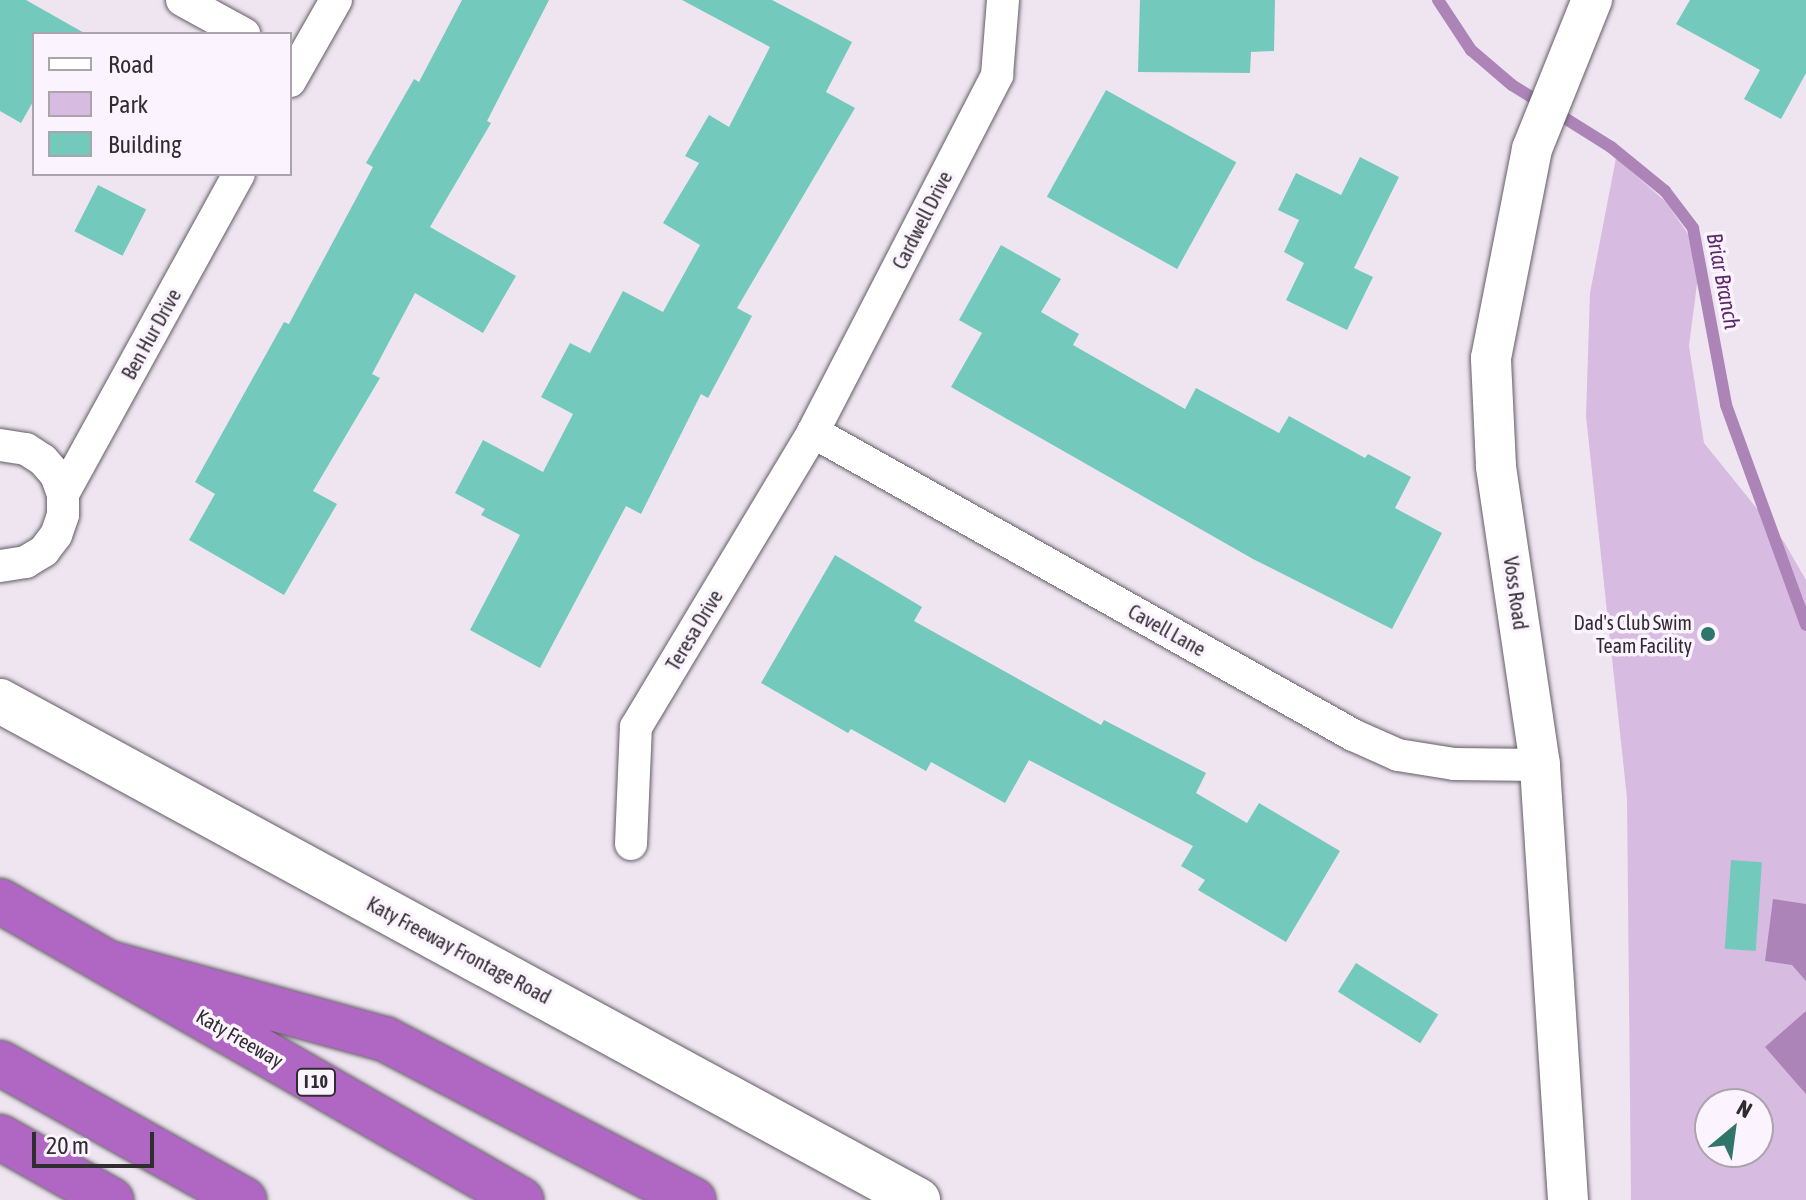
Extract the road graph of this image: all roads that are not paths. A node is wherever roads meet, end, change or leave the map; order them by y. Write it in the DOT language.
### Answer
graph roads {
  1 [pos="182,0"];
  2 [pos="336,0"];
  3 [pos="1003,0"];
  4 [pos="1592,0"];
  5 [pos="240,32"];
  6 [pos="293,68"];
  7 [pos="238,176"];
  8 [pos="813,432"];
  9 [pos="0,445"];
  10 [pos="63,494"];
  11 [pos="0,566"];
  12 [pos="0,701"];
  13 [pos="1540,765"];
  14 [pos="631,844"];
  15 [pos="0,901"];
  16 [pos="112,964"];
  17 [pos="0,1063"];
  18 [pos="0,1137"];
  19 [pos="111,1200"];
  20 [pos="244,1200"];
  21 [pos="521,1200"];
  22 [pos="693,1200"];
  23 [pos="918,1200"];
  24 [pos="1568,1200"];
  1 -- 5 [label="street"];
  2 -- 6 [label="street"];
  3 -- 8 [label="street, Cardwell Drive"];
  4 -- 13 [label="street, Voss Road"];
  7 -- 10 [label="street, Ben Hur Drive"];
  8 -- 13 [label="street, Cavell Lane"];
  8 -- 14 [label="street, Teresa Drive"];
  9 -- 10 [label="street"];
  10 -- 11 [label="street, Ben Hur Drive"];
  12 -- 23 [label="main road, Katy Freeway Frontage Road"];
  13 -- 24 [label="street, Voss Road"];
  15 -- 16 [label="highway, Katy Freeway / I 10"];
  16 -- 21 [label="highway, Katy Freeway / I 10"];
  16 -- 22 [label="highway"];
  17 -- 20 [label="highway"];
  18 -- 19 [label="highway"];
}
